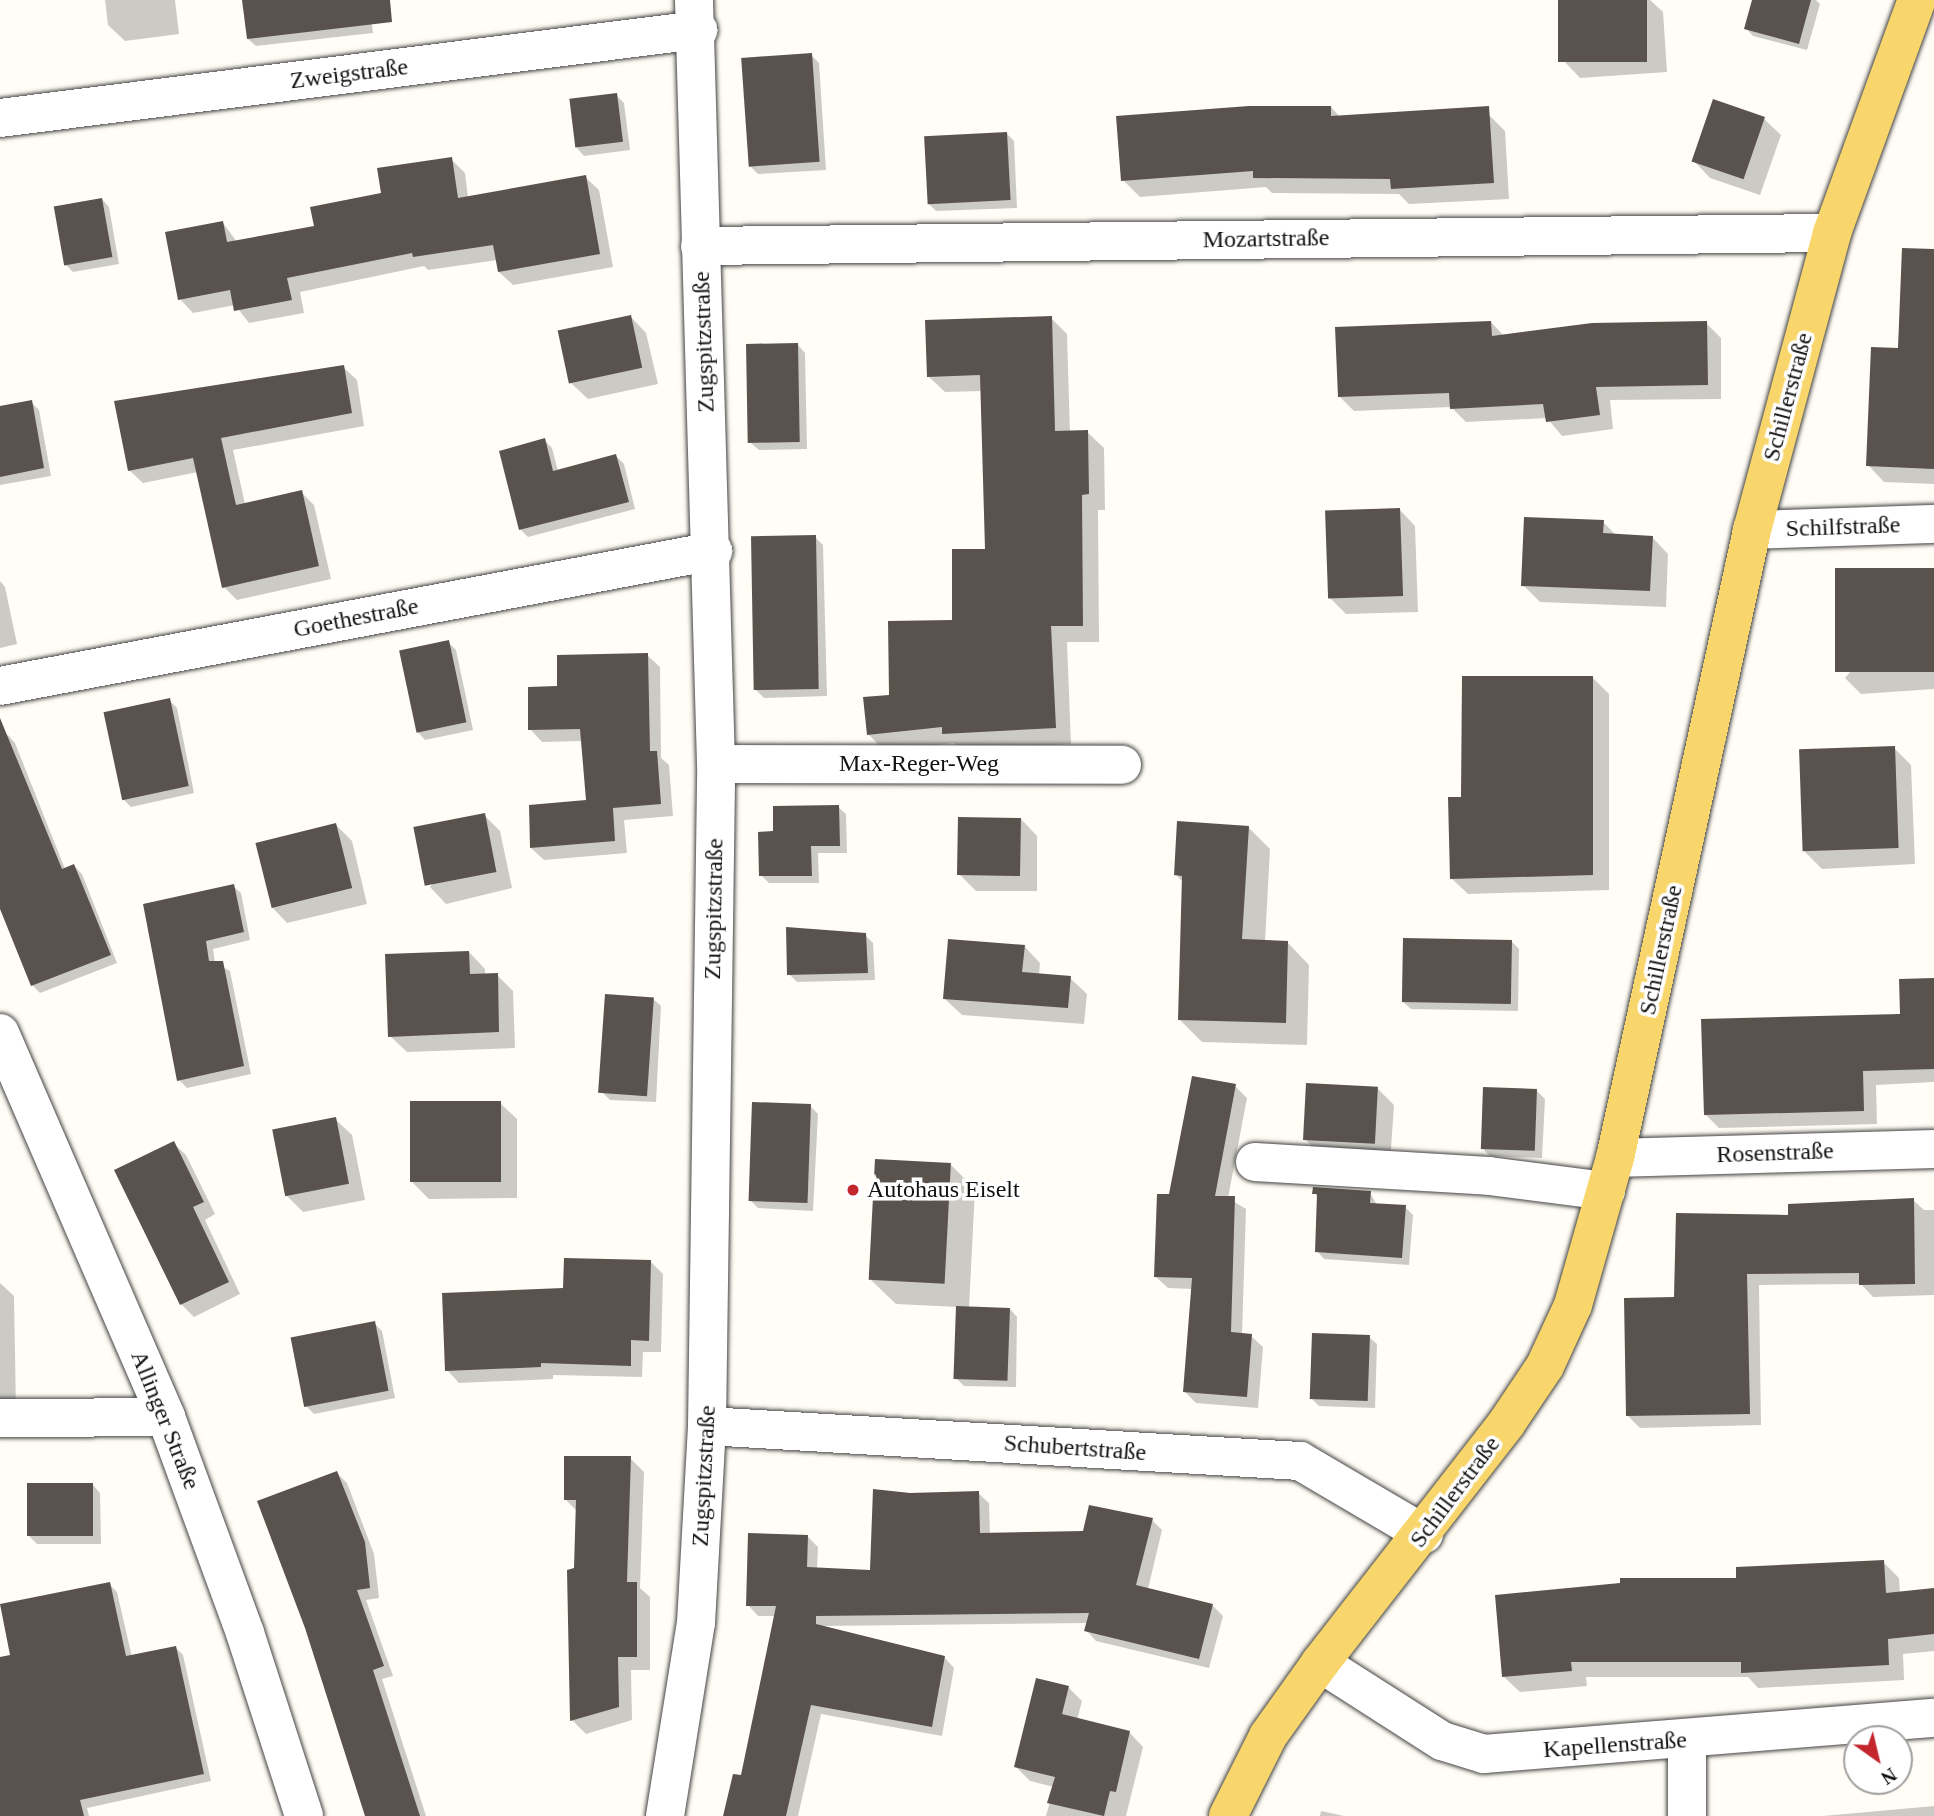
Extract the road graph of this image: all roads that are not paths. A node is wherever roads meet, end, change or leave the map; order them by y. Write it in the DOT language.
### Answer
graph roads {
  1 [pos="1917,0"];
  2 [pos="696,15"];
  3 [pos="0,118"];
  4 [pos="1832,233"];
  5 [pos="700,246"];
  6 [pos="1934,524"];
  7 [pos="1752,530"];
  8 [pos="713,551"];
  9 [pos="0,686"];
  10 [pos="716,764"];
  11 [pos="1122,765"];
  12 [pos="0,1033"];
  13 [pos="1934,1149"];
  14 [pos="1255,1162"];
  15 [pos="1611,1175"];
  16 [pos="166,1417"];
  17 [pos="0,1418"];
  18 [pos="707,1426"];
  19 [pos="1424,1534"];
  20 [pos="1320,1663"];
  21 [pos="1934,1718"];
  22 [pos="1687,1740"];
  23 [pos="304,1816"];
  24 [pos="665,1816"];
  25 [pos="1228,1816"];
  26 [pos="1687,1816"];
  1 -- 4 [label="main road, Schillerstraße"];
  2 -- 3 [label="street, Zweigstraße"];
  2 -- 5 [label="street, Zugspitzstraße"];
  4 -- 5 [label="street, Mozartstraße"];
  4 -- 7 [label="main road, Schillerstraße"];
  5 -- 8 [label="street, Zugspitzstraße"];
  6 -- 7 [label="street, Schilfstraße"];
  7 -- 15 [label="main road, Schillerstraße"];
  8 -- 9 [label="street, Goethestraße"];
  8 -- 10 [label="street, Zugspitzstraße"];
  10 -- 11 [label="street, Max-Reger-Weg"];
  10 -- 18 [label="street, Zugspitzstraße"];
  12 -- 16 [label="street, Allinger Straße"];
  13 -- 15 [label="street, Rosenstraße"];
  14 -- 15 [label="street, Rosenstraße"];
  15 -- 19 [label="main road, Schillerstraße"];
  16 -- 17 [label="street"];
  16 -- 23 [label="street, Allinger Straße"];
  18 -- 19 [label="street, Schubertstraße"];
  18 -- 24 [label="street, Zugspitzstraße"];
  19 -- 20 [label="main road, Schillerstraße"];
  20 -- 22 [label="street, Kapellenstraße"];
  20 -- 25 [label="main road, Schillerstraße"];
  21 -- 22 [label="street, Kapellenstraße"];
  22 -- 26 [label="street"];
}
